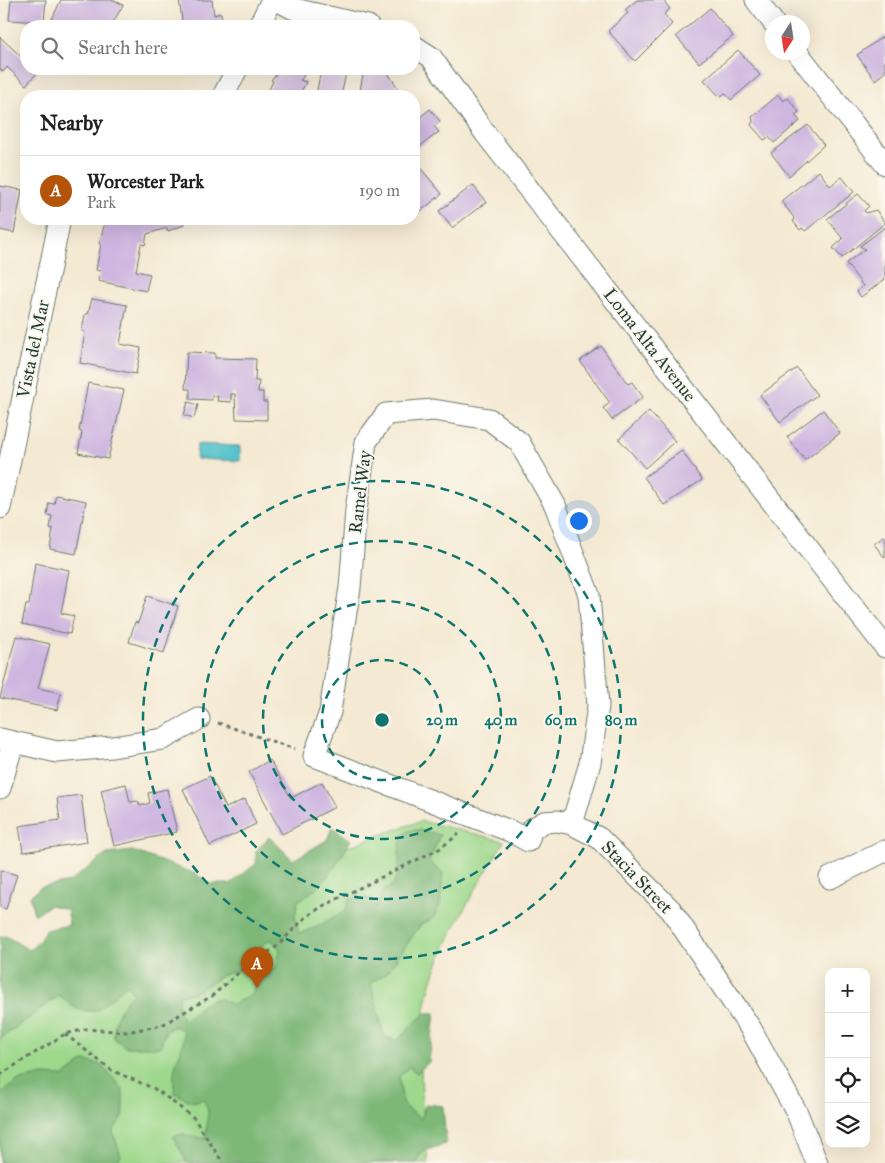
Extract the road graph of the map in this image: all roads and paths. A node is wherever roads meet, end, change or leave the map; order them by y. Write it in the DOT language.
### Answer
graph roads {
  1 [pos="272,0"];
  2 [pos="277,0"];
  3 [pos="756,0"];
  4 [pos="768,15"];
  5 [pos="262,20"];
  6 [pos="342,20"];
  7 [pos="420,50"];
  8 [pos="803,60"];
  9 [pos="234,75"];
  10 [pos="226,90"];
  11 [pos="885,164"];
  12 [pos="59,225"];
  13 [pos="0,508"];
  14 [pos="885,647"];
  15 [pos="199,719"];
  16 [pos="6,741"];
  17 [pos="314,756"];
  18 [pos="0,788"];
  19 [pos="476,818"];
  20 [pos="572,824"];
  21 [pos="885,851"];
  22 [pos="830,878"];
  23 [pos="65,1034"];
  24 [pos="0,1075"];
  25 [pos="223,1163"];
  26 [pos="817,1163"];
  1 -- 5 [label="street"];
  2 -- 6 [label="street"];
  3 -- 4 [label="street"];
  7 -- 14 [label="street, Loma Alta Avenue"];
  8 -- 11 [label="street"];
  9 -- 10 [label="street"];
  12 -- 13 [label="street, Vista del Mar"];
  15 -- 16 [label="street"];
  15 -- 17 [label="path"];
  16 -- 18 [label="street"];
  17 -- 19 [label="street, Stacia Street"];
  17 -- 20 [label="street, Ramel Way"];
  19 -- 20 [label="street, Stacia Street"];
  19 -- 23 [label="path"];
  20 -- 26 [label="street, Stacia Street"];
  21 -- 22 [label="street"];
  23 -- 24 [label="path"];
  23 -- 25 [label="path"];
}
